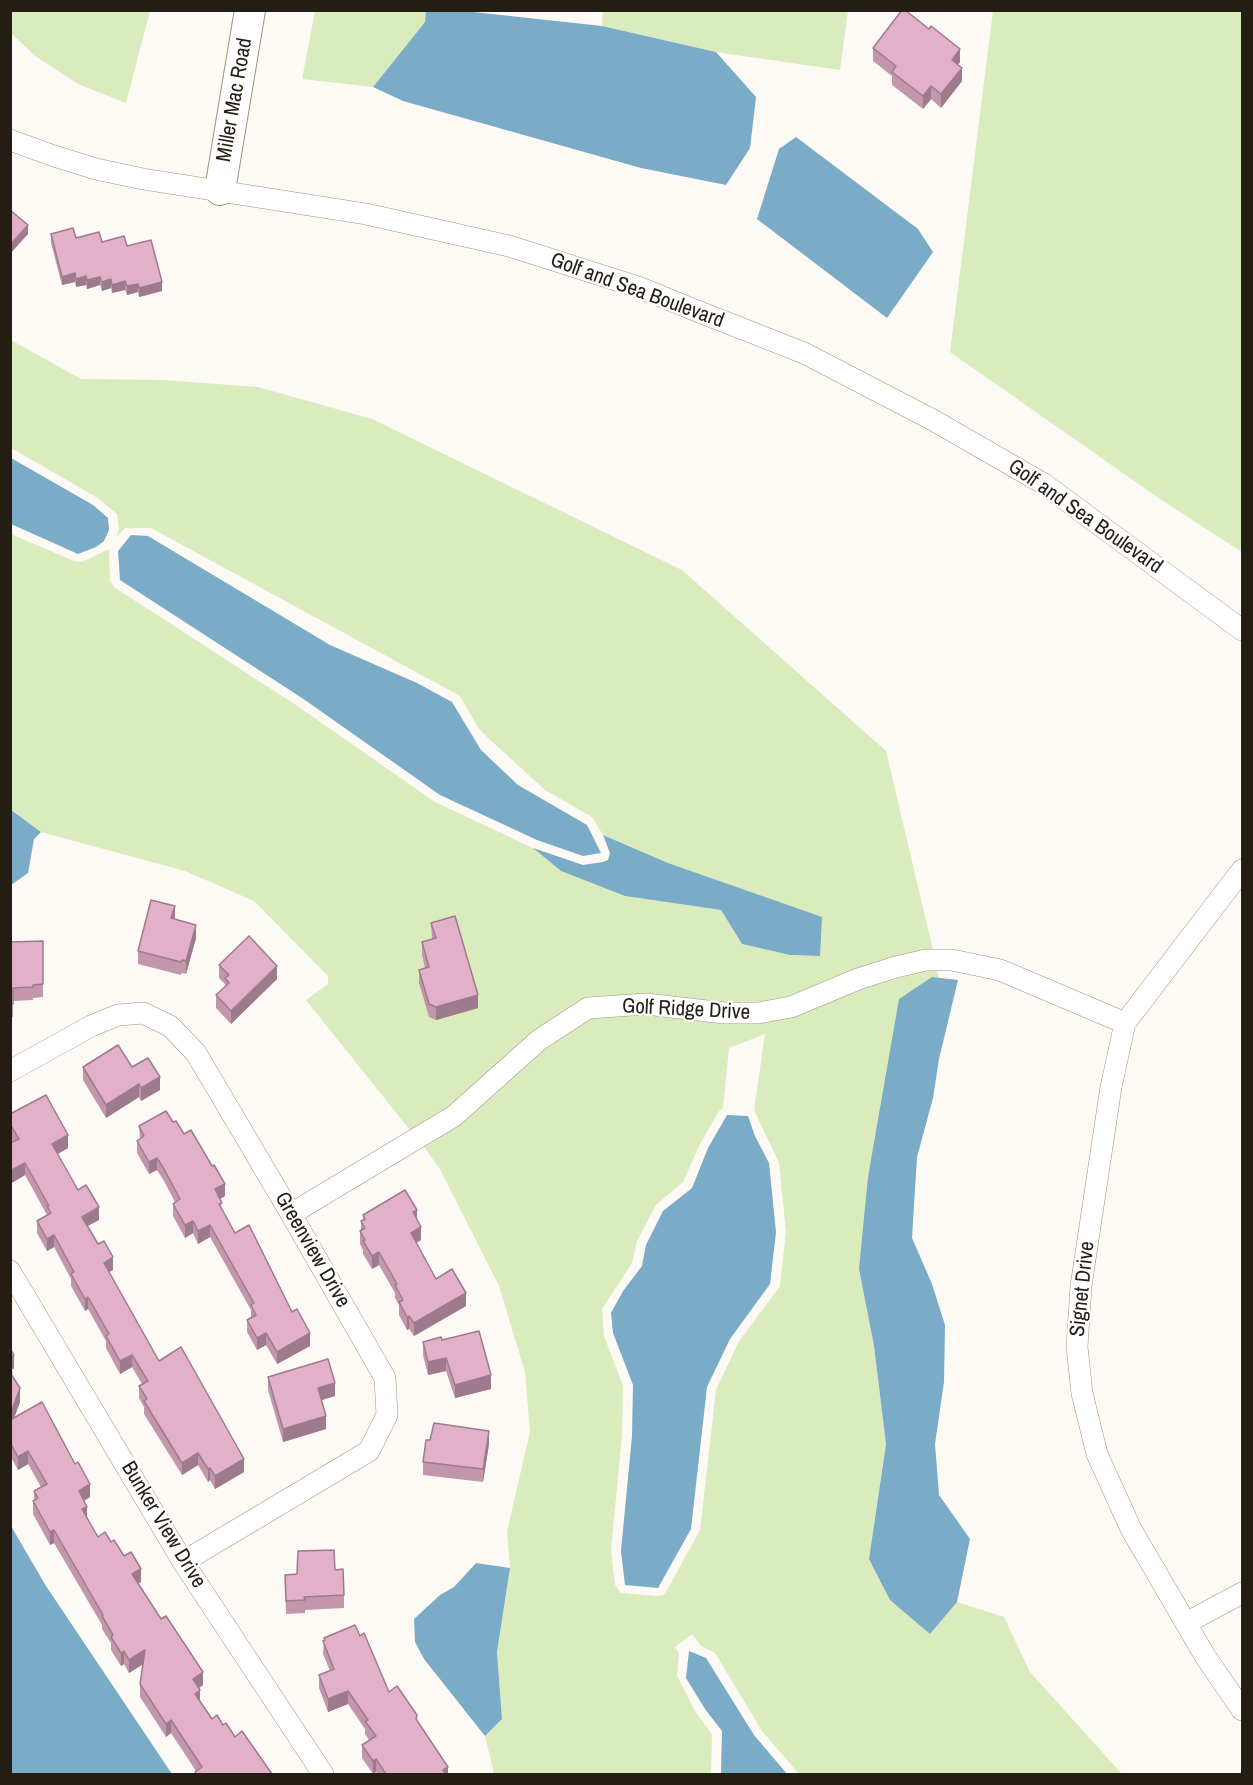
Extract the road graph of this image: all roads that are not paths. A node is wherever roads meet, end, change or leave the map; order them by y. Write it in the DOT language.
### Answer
graph roads {
  1 [pos="250,10"];
  2 [pos="10,140"];
  3 [pos="219,190"];
  4 [pos="1242,630"];
  5 [pos="1242,870"];
  6 [pos="1125,1023"];
  7 [pos="10,1071"];
  8 [pos="291,1214"];
  9 [pos="10,1271"];
  10 [pos="183,1562"];
  11 [pos="1242,1593"];
  12 [pos="1186,1623"];
  13 [pos="1242,1710"];
  14 [pos="323,1774"];
  1 -- 3 [label="street, Miller Mac Road"];
  2 -- 3 [label="street, Golf and Sea Boulevard"];
  3 -- 4 [label="street, Golf and Sea Boulevard"];
  5 -- 6 [label="street, Signet Drive"];
  6 -- 8 [label="street, Golf Ridge Drive"];
  6 -- 12 [label="street, Signet Drive"];
  7 -- 8 [label="street, Greenview Drive"];
  8 -- 10 [label="street, Greenview Drive"];
  9 -- 10 [label="street, Bunker View Drive"];
  10 -- 14 [label="street, Bunker View Drive"];
  11 -- 12 [label="street"];
  12 -- 13 [label="street, Signet Drive"];
}
